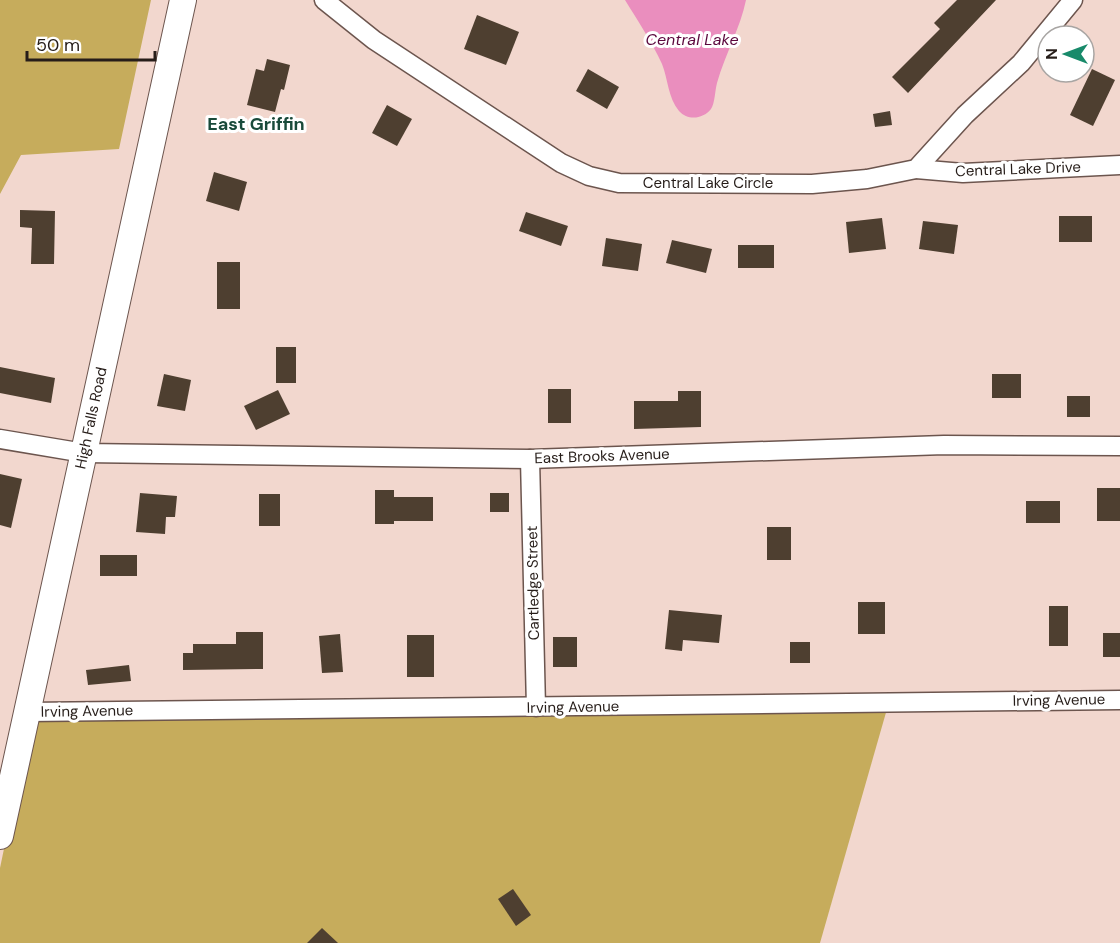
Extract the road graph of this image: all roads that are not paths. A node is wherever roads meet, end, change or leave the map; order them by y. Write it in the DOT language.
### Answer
graph roads {
  1 [pos="183,0"];
  2 [pos="324,0"];
  3 [pos="1072,0"];
  4 [pos="1120,165"];
  5 [pos="915,169"];
  6 [pos="0,439"];
  7 [pos="1120,446"];
  8 [pos="84,453"];
  9 [pos="530,459"];
  10 [pos="1120,700"];
  11 [pos="536,707"];
  12 [pos="27,712"];
  13 [pos="0,836"];
  1 -- 8 [label="street, High Falls Road"];
  2 -- 5 [label="street, Central Lake Circle"];
  3 -- 5 [label="street"];
  4 -- 5 [label="street, Central Lake Drive"];
  6 -- 8 [label="street, East Brooks Avenue"];
  7 -- 9 [label="street, East Brooks Avenue"];
  8 -- 9 [label="street, East Brooks Avenue"];
  8 -- 12 [label="street, High Falls Road"];
  9 -- 11 [label="street, Cartledge Street"];
  10 -- 11 [label="street, Irving Avenue"];
  11 -- 12 [label="street, Irving Avenue"];
  12 -- 13 [label="street, High Falls Road"];
}
